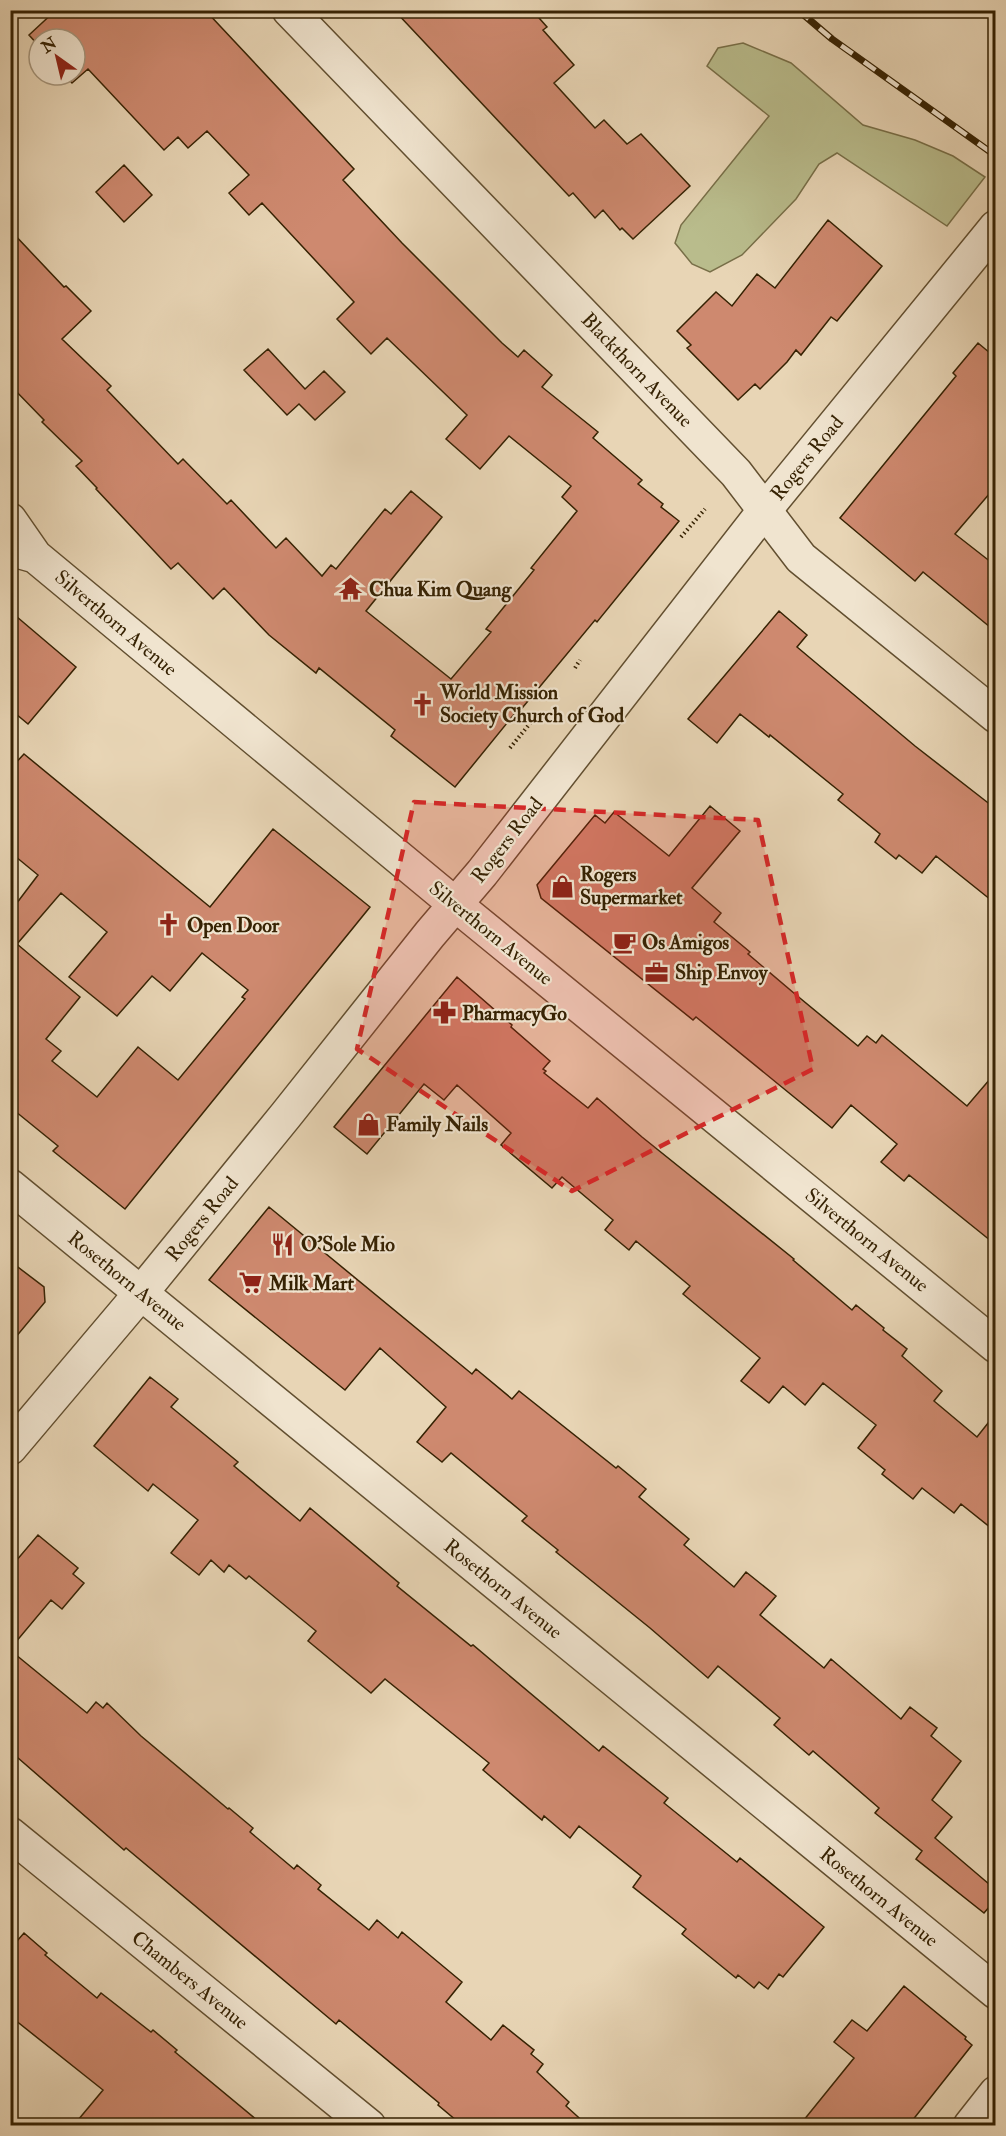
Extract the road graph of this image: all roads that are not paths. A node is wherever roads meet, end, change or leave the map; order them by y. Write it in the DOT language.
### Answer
graph roads {
  1 [pos="288,10"];
  2 [pos="996,227"];
  3 [pos="764,511"];
  4 [pos="10,520"];
  5 [pos="23,552"];
  6 [pos="996,716"];
  7 [pos="456,904"];
  8 [pos="10,1186"];
  9 [pos="141,1293"];
  10 [pos="996,1346"];
  11 [pos="10,1448"];
  12 [pos="10,1834"];
  13 [pos="996,1992"];
  14 [pos="996,2093"];
  15 [pos="369,2126"];
  16 [pos="970,2126"];
  1 -- 3 [label="street, Blackthorn Avenue"];
  2 -- 3 [label="street, Rogers Road"];
  3 -- 6 [label="street, Blackthorn Avenue"];
  3 -- 7 [label="street, Rogers Road"];
  4 -- 5 [label="street, Silverthorn Avenue"];
  5 -- 7 [label="street, Silverthorn Avenue"];
  7 -- 9 [label="street, Rogers Road"];
  7 -- 10 [label="street, Silverthorn Avenue"];
  8 -- 9 [label="street, Rosethorn Avenue"];
  9 -- 11 [label="street, Rogers Road"];
  9 -- 13 [label="street, Rosethorn Avenue"];
  12 -- 15 [label="street, Chambers Avenue"];
  14 -- 16 [label="street"];
}
